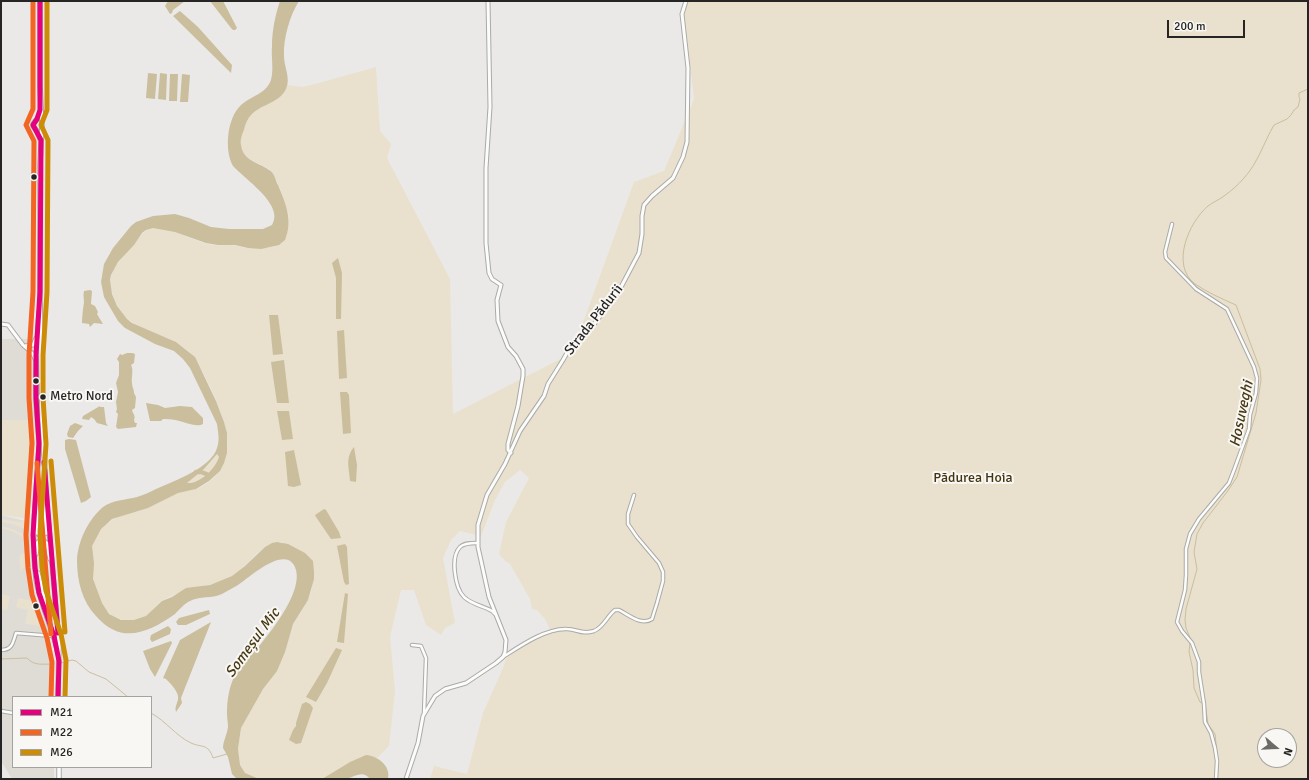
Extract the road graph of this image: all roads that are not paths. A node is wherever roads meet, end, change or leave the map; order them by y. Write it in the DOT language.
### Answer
graph roads {
  1 [pos="40,1"];
  2 [pos="686,1"];
  3 [pos="488,2"];
  4 [pos="40,110"];
  5 [pos="36,121"];
  6 [pos="42,126"];
  7 [pos="36,130"];
  8 [pos="40,140"];
  9 [pos="1172,224"];
  10 [pos="40,292"];
  11 [pos="1,324"];
  12 [pos="37,334"];
  13 [pos="26,346"];
  14 [pos="36,350"];
  15 [pos="31,351"];
  16 [pos="36,364"];
  17 [pos="511,453"];
  18 [pos="45,473"];
  19 [pos="36,483"];
  20 [pos="634,495"];
  21 [pos="477,543"];
  22 [pos="52,564"];
  23 [pos="45,610"];
  24 [pos="495,614"];
  25 [pos="54,636"];
  26 [pos="412,645"];
  27 [pos="1,650"];
  28 [pos="503,657"];
  29 [pos="59,663"];
  30 [pos="58,696"];
  31 [pos="1,711"];
  32 [pos="12,713"];
  33 [pos="423,716"];
  34 [pos="59,768"];
  35 [pos="58,779"];
  36 [pos="406,779"];
  37 [pos="1216,779"];
  1 -- 4 [label="main road"];
  2 -- 17 [label="street, Strada Pădurii"];
  3 -- 17 [label="street"];
  4 -- 5 [label="main road"];
  4 -- 6 [label="main road"];
  5 -- 6 [label="main road"];
  5 -- 7 [label="main road"];
  6 -- 7 [label="main road"];
  6 -- 8 [label="main road"];
  7 -- 8 [label="main road"];
  8 -- 10 [label="main road"];
  9 -- 37 [label="street"];
  10 -- 12 [label="main road"];
  10 -- 18 [label="main road"];
  11 -- 13 [label="street"];
  12 -- 13 [label="street"];
  12 -- 14 [label="main road"];
  13 -- 14 [label="street"];
  13 -- 15 [label="street"];
  14 -- 15 [label="street"];
  14 -- 16 [label="main road"];
  15 -- 16 [label="street"];
  16 -- 19 [label="main road"];
  17 -- 21 [label="street, Strada Pădurii"];
  18 -- 19 [label="main road"];
  18 -- 22 [label="main road"];
  19 -- 23 [label="main road"];
  20 -- 28 [label="street"];
  21 -- 24 [label="street, Strada Pădurii"];
  21 -- 24 [label="street"];
  22 -- 23 [label="main road"];
  22 -- 29 [label="main road"];
  23 -- 25 [label="main road"];
  24 -- 28 [label="street, Strada Pădurii"];
  25 -- 27 [label="street"];
  25 -- 29 [label="main road"];
  26 -- 33 [label="street"];
  28 -- 33 [label="street"];
  29 -- 30 [label="main road"];
  31 -- 32 [label="street"];
  33 -- 36 [label="street"];
  34 -- 35 [label="main road"];
}
